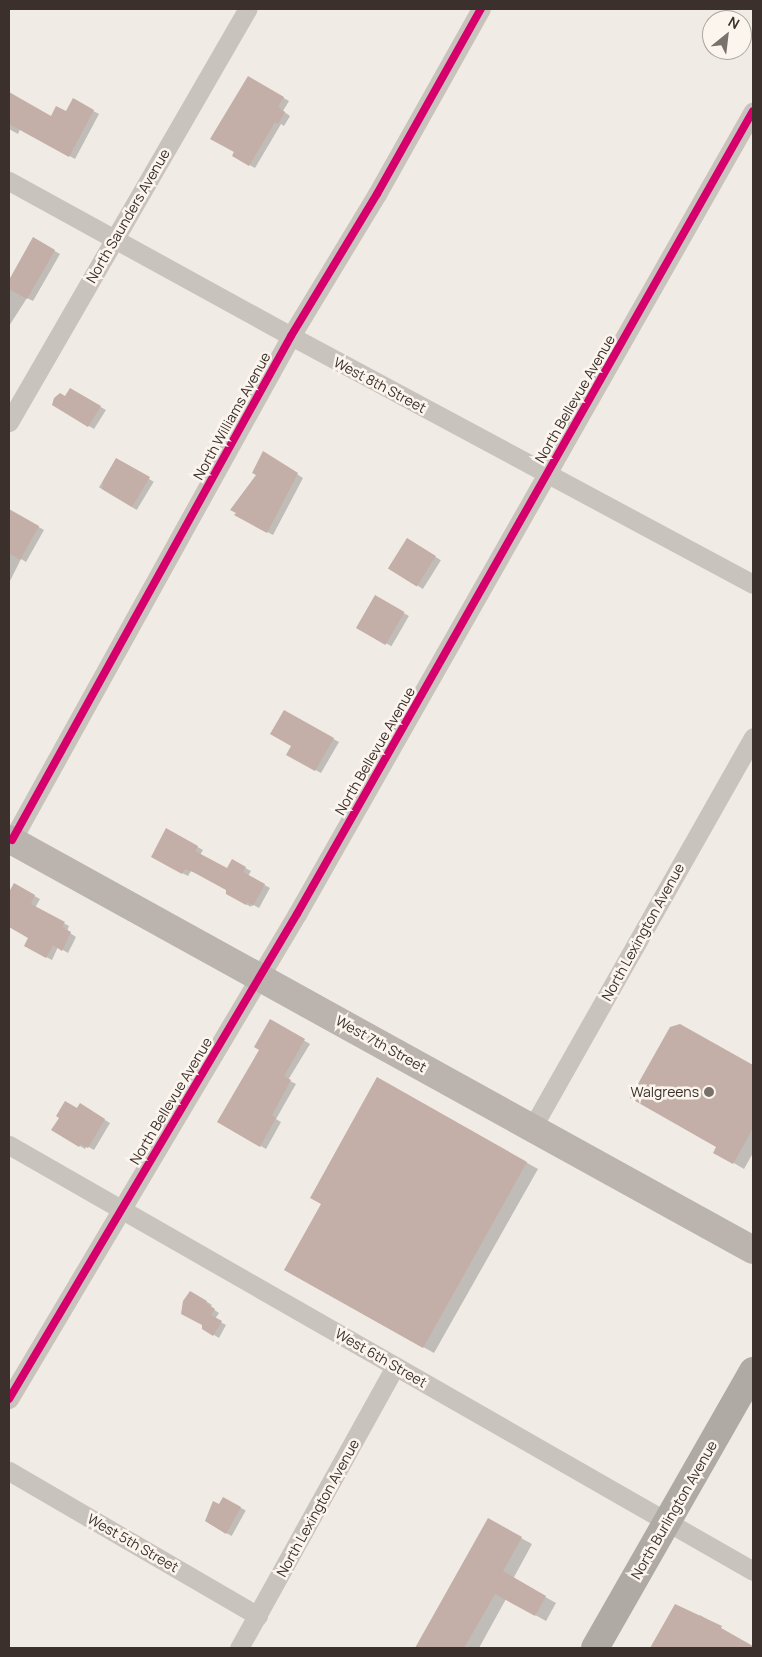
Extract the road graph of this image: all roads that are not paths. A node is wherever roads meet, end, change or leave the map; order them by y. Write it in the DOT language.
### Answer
graph roads {
  1 [pos="247,9"];
  2 [pos="481,9"];
  3 [pos="753,111"];
  4 [pos="9,181"];
  5 [pos="115,239"];
  6 [pos="291,336"];
  7 [pos="9,422"];
  8 [pos="546,474"];
  9 [pos="753,584"];
  10 [pos="753,737"];
  11 [pos="10,839"];
  12 [pos="260,977"];
  13 [pos="532,1128"];
  14 [pos="9,1145"];
  15 [pos="122,1210"];
  16 [pos="753,1250"];
  17 [pos="396,1367"];
  18 [pos="753,1371"];
  19 [pos="9,1399"];
  20 [pos="9,1471"];
  21 [pos="667,1522"];
  22 [pos="753,1571"];
  23 [pos="258,1616"];
  24 [pos="239,1648"];
  25 [pos="595,1648"];
  1 -- 5 [label="street, North Saunders Avenue"];
  2 -- 6 [label="street, North Williams Avenue"];
  3 -- 8 [label="street, North Bellevue Avenue"];
  4 -- 5 [label="street, West 8th Street"];
  5 -- 6 [label="street, West 8th Street"];
  5 -- 7 [label="street, North Saunders Avenue"];
  6 -- 8 [label="street, West 8th Street"];
  6 -- 11 [label="street, North Williams Avenue"];
  8 -- 9 [label="street, West 8th Street"];
  8 -- 12 [label="street, North Bellevue Avenue"];
  10 -- 13 [label="street, North Lexington Avenue"];
  11 -- 12 [label="main road, West 7th Street"];
  12 -- 13 [label="main road, West 7th Street"];
  12 -- 15 [label="street, North Bellevue Avenue"];
  13 -- 16 [label="main road, West 7th Street"];
  14 -- 15 [label="street, West 6th Street"];
  15 -- 17 [label="street, West 6th Street"];
  15 -- 19 [label="street, North Bellevue Avenue"];
  17 -- 21 [label="street, West 6th Street"];
  17 -- 23 [label="street, North Lexington Avenue"];
  18 -- 21 [label="highway, North Burlington Avenue"];
  20 -- 23 [label="street, West 5th Street"];
  21 -- 22 [label="street, West 6th Street"];
  21 -- 25 [label="highway, North Burlington Avenue"];
  23 -- 24 [label="street, North Lexington Avenue"];
}
